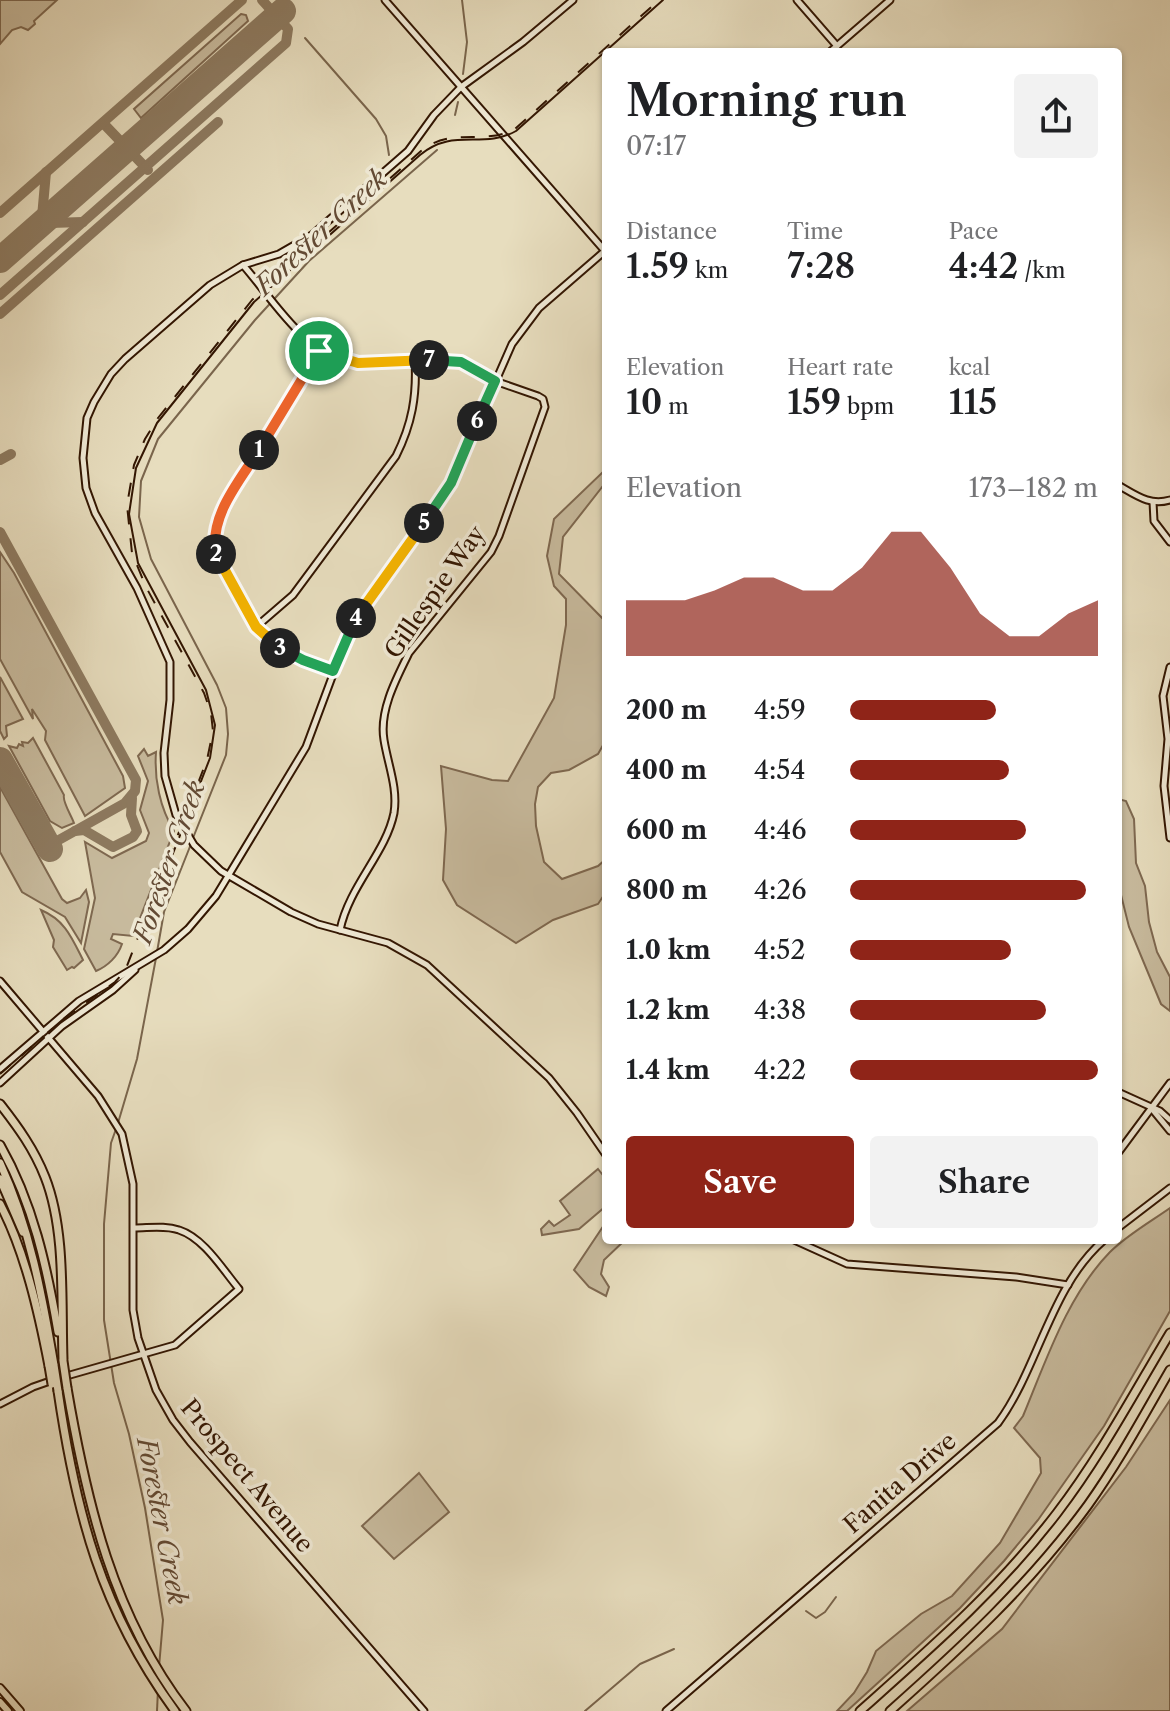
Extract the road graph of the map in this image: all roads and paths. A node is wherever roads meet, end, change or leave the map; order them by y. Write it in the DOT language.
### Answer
graph roads {
  1 [pos="385,0"];
  2 [pos="573,0"];
  3 [pos="797,0"];
  4 [pos="890,0"];
  5 [pos="837,46"];
  6 [pos="835,48"];
  7 [pos="461,87"];
  8 [pos="602,248"];
  9 [pos="602,254"];
  10 [pos="243,265"];
  11 [pos="319,351"];
  12 [pos="415,360"];
  13 [pos="495,381"];
  14 [pos="1122,487"];
  15 [pos="1170,500"];
  16 [pos="1153,502"];
  17 [pos="1170,542"];
  18 [pos="256,627"];
  19 [pos="1170,667"];
  20 [pos="333,671"];
  21 [pos="1170,838"];
  22 [pos="229,876"];
  23 [pos="340,930"];
  24 [pos="135,969"];
  25 [pos="0,981"];
  26 [pos="43,1031"];
  27 [pos="49,1038"];
  28 [pos="0,1069"];
  29 [pos="0,1083"];
  30 [pos="1170,1083"];
  31 [pos="1122,1094"];
  32 [pos="0,1104"];
  33 [pos="1151,1108"];
  34 [pos="1170,1120"];
  35 [pos="1170,1131"];
  36 [pos="0,1145"];
  37 [pos="1122,1148"];
  38 [pos="602,1149"];
  39 [pos="0,1163"];
  40 [pos="0,1179"];
  41 [pos="1170,1188"];
  42 [pos="0,1204"];
  43 [pos="1122,1225"];
  44 [pos="134,1228"];
  45 [pos="803,1244"];
  46 [pos="1100,1244"];
  47 [pos="1068,1285"];
  48 [pos="42,1298"];
  49 [pos="1170,1333"];
  50 [pos="142,1355"];
  51 [pos="63,1360"];
  52 [pos="51,1366"];
  53 [pos="1170,1370"];
  54 [pos="0,1404"];
  55 [pos="0,1688"];
  56 [pos="0,1702"];
  57 [pos="181,1709"];
  58 [pos="8,1711"];
  59 [pos="20,1711"];
  60 [pos="424,1711"];
  61 [pos="666,1711"];
  62 [pos="860,1711"];
  63 [pos="890,1711"];
  1 -- 7 [label="main road"];
  2 -- 7 [label="main road"];
  3 -- 5 [label="main road"];
  4 -- 5 [label="main road"];
  5 -- 6 [label="main road"];
  7 -- 8 [label="main road"];
  7 -- 10 [label="main road"];
  9 -- 13 [label="main road"];
  10 -- 11 [label="main road"];
  10 -- 22 [label="main road"];
  11 -- 12 [label="main road"];
  11 -- 18 [label="main road"];
  12 -- 13 [label="main road"];
  12 -- 18 [label="main road"];
  13 -- 20 [label="main road"];
  13 -- 23 [label="main road, Gillespie Way"];
  14 -- 16 [label="main road"];
  15 -- 16 [label="main road"];
  16 -- 17 [label="main road"];
  18 -- 20 [label="main road"];
  19 -- 21 [label="main road"];
  20 -- 22 [label="main road"];
  22 -- 23 [label="main road"];
  22 -- 24 [label="main road"];
  23 -- 38 [label="main road"];
  24 -- 26 [label="main road"];
  24 -- 27 [label="main road"];
  25 -- 26 [label="main road, Prospect Avenue"];
  26 -- 27 [label="main road, Prospect Avenue"];
  26 -- 28 [label="main road"];
  27 -- 29 [label="main road"];
  27 -- 44 [label="main road, Prospect Avenue"];
  30 -- 33 [label="main road"];
  31 -- 33 [label="main road"];
  32 -- 51 [label="highway"];
  33 -- 34 [label="main road"];
  33 -- 35 [label="main road"];
  33 -- 37 [label="main road"];
  36 -- 51 [label="highway"];
  39 -- 48 [label="highway"];
  40 -- 48 [label="highway"];
  41 -- 43 [label="main road"];
  42 -- 52 [label="highway"];
  44 -- 50 [label="main road, Prospect Avenue"];
  44 -- 50 [label="main road"];
  45 -- 47 [label="main road"];
  46 -- 47 [label="main road, Fanita Drive"];
  47 -- 61 [label="main road, Fanita Drive"];
  48 -- 52 [label="highway"];
  49 -- 62 [label="highway"];
  50 -- 54 [label="main road"];
  50 -- 60 [label="main road, Prospect Avenue"];
  51 -- 57 [label="highway, bridge"];
  52 -- 57 [label="highway, bridge"];
  53 -- 63 [label="highway"];
  55 -- 59 [label="main road"];
  56 -- 58 [label="main road"];
}
